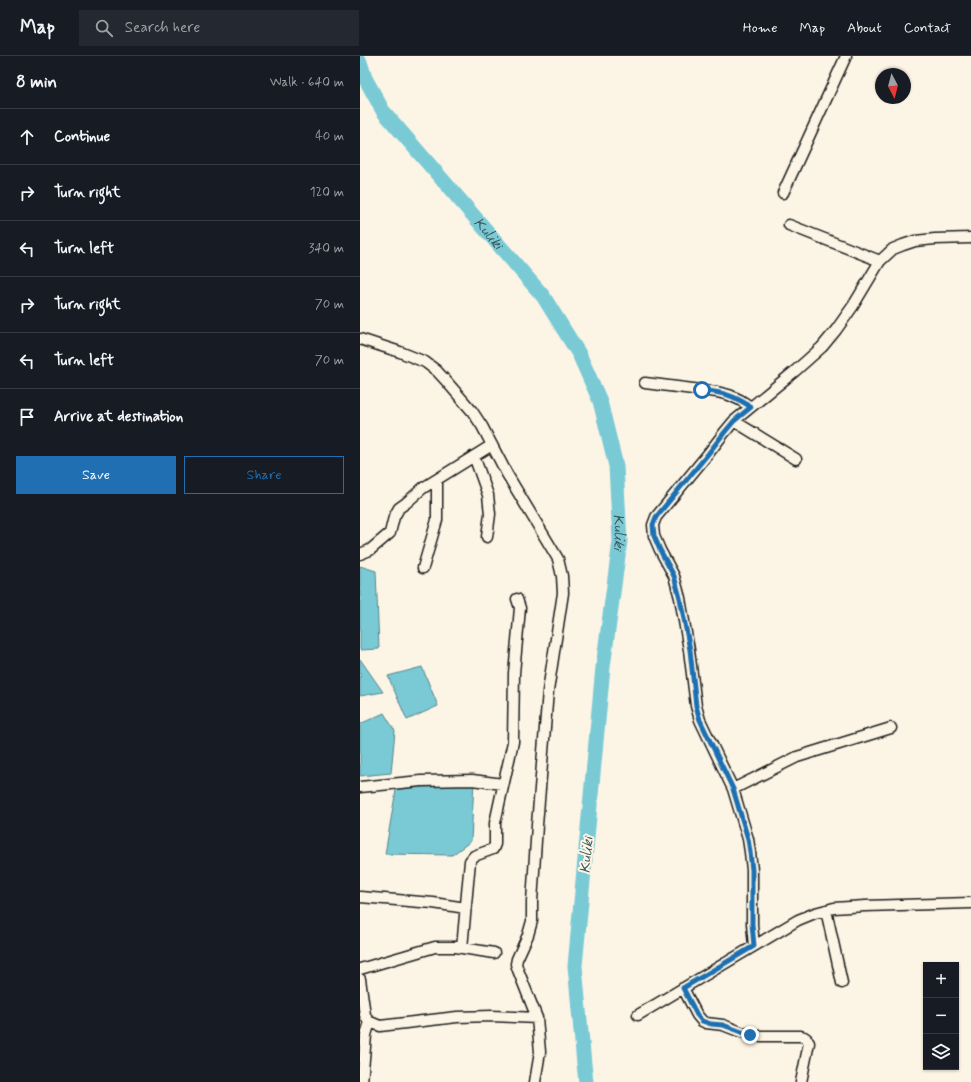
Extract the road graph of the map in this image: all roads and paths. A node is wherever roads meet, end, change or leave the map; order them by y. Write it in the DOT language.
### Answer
graph roads {
  1 [pos="846,56"];
  2 [pos="783,193"];
  3 [pos="790,225"];
  4 [pos="971,238"];
  5 [pos="880,261"];
  6 [pos="360,339"];
  7 [pos="645,383"];
  8 [pos="751,407"];
  9 [pos="734,421"];
  10 [pos="492,445"];
  11 [pos="474,456"];
  12 [pos="796,459"];
  13 [pos="437,480"];
  14 [pos="486,537"];
  15 [pos="360,554"];
  16 [pos="423,568"];
  17 [pos="517,600"];
  18 [pos="891,728"];
  19 [pos="503,784"];
  20 [pos="360,787"];
  21 [pos="733,789"];
  22 [pos="360,897"];
  23 [pos="971,903"];
  24 [pos="466,908"];
  25 [pos="826,910"];
  26 [pos="754,946"];
  27 [pos="462,948"];
  28 [pos="494,953"];
  29 [pos="360,969"];
  30 [pos="360,980"];
  31 [pos="842,983"];
  32 [pos="683,988"];
  33 [pos="638,1015"];
  34 [pos="537,1018"];
  35 [pos="368,1022"];
  36 [pos="362,1082"];
  37 [pos="535,1082"];
  38 [pos="802,1082"];
  1 -- 2 [label="street"];
  3 -- 5 [label="street"];
  4 -- 5 [label="street"];
  5 -- 8 [label="street"];
  6 -- 10 [label="street"];
  7 -- 8 [label="street"];
  8 -- 9 [label="street"];
  9 -- 12 [label="street"];
  9 -- 21 [label="street"];
  10 -- 11 [label="street"];
  10 -- 34 [label="street"];
  11 -- 13 [label="street"];
  11 -- 14 [label="street"];
  13 -- 15 [label="street"];
  13 -- 16 [label="street"];
  17 -- 19 [label="street"];
  18 -- 21 [label="street"];
  19 -- 20 [label="street"];
  19 -- 24 [label="street"];
  21 -- 26 [label="street"];
  22 -- 24 [label="street"];
  23 -- 25 [label="street"];
  24 -- 27 [label="street"];
  25 -- 26 [label="street"];
  25 -- 31 [label="street"];
  26 -- 32 [label="street"];
  27 -- 28 [label="street"];
  27 -- 29 [label="street"];
  30 -- 35 [label="street"];
  32 -- 33 [label="street"];
  32 -- 38 [label="street"];
  34 -- 35 [label="street"];
  34 -- 37 [label="street"];
  35 -- 36 [label="street"];
}
